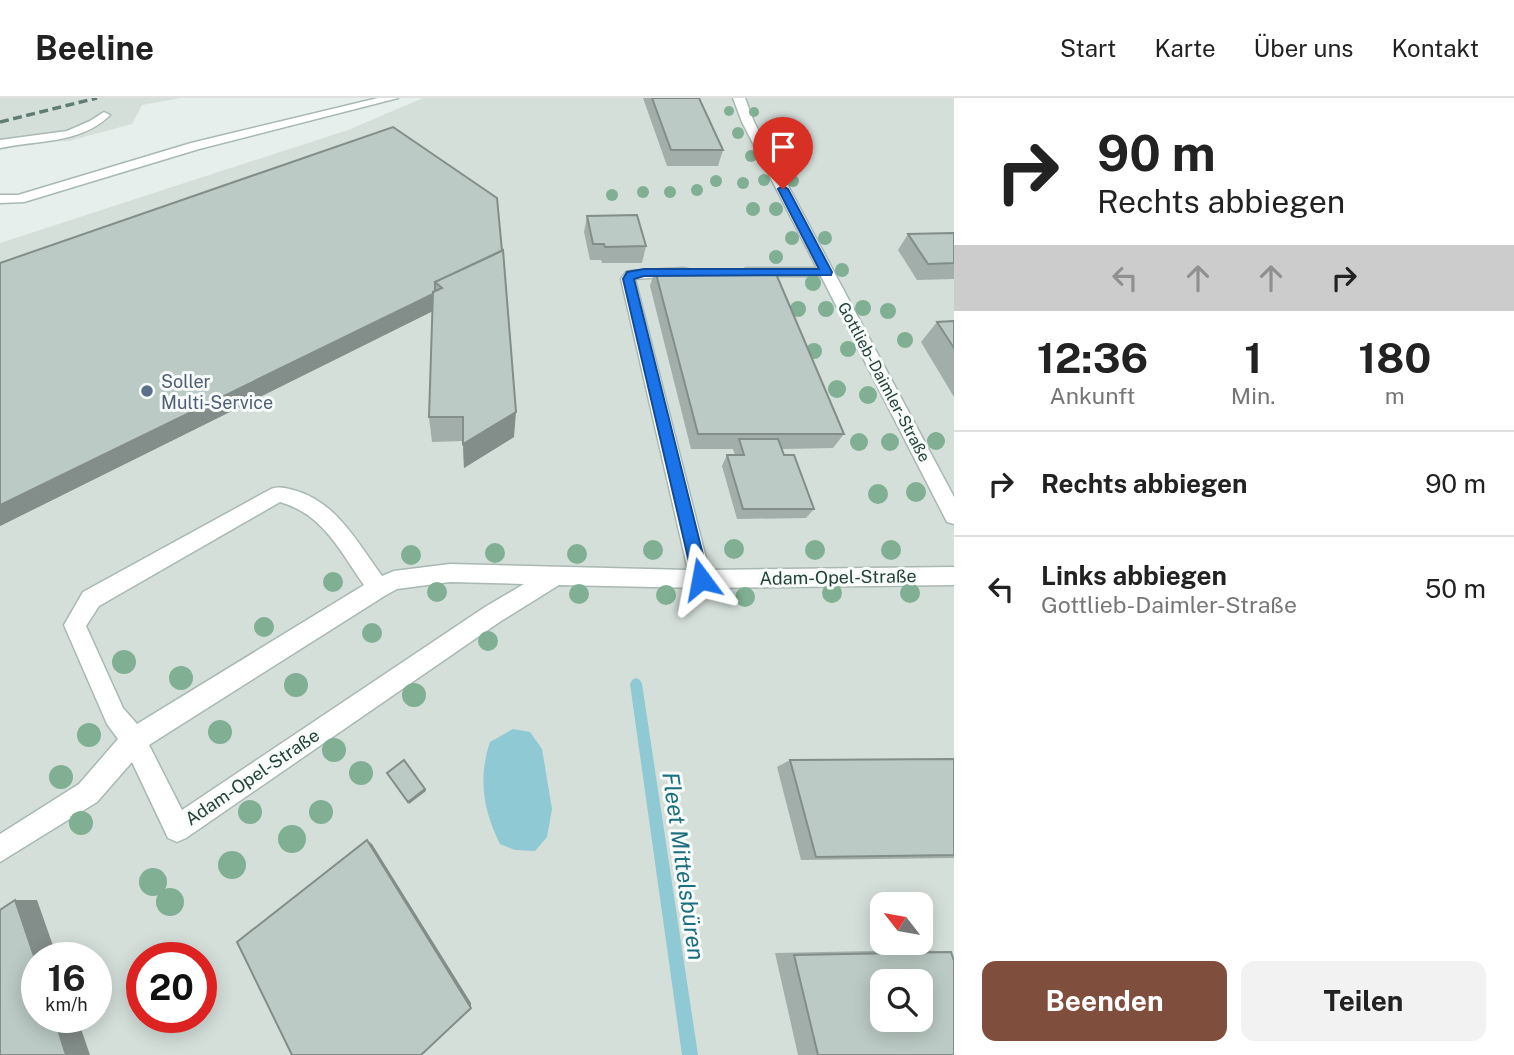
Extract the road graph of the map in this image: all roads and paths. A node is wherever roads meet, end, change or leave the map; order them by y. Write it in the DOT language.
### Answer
graph roads {
  1 [pos="392,98"];
  2 [pos="739,98"];
  3 [pos="104,115"];
  4 [pos="0,144"];
  5 [pos="0,200"];
  6 [pos="695,272"];
  7 [pos="733,272"];
  8 [pos="827,272"];
  9 [pos="954,516"];
  10 [pos="954,576"];
  11 [pos="554,577"];
  12 [pos="701,579"];
  13 [pos="378,588"];
  14 [pos="134,740"];
  15 [pos="0,849"];
  1 -- 5 [label="street"];
  2 -- 8 [label="street, Gottlieb-Daimler-Straße"];
  3 -- 4 [label="street"];
  6 -- 12 [label="street"];
  7 -- 8 [label="street"];
  8 -- 9 [label="street, Gottlieb-Daimler-Straße"];
  10 -- 12 [label="street, Adam-Opel-Straße"];
  11 -- 12 [label="street, Adam-Opel-Straße"];
  11 -- 13 [label="street, Adam-Opel-Straße"];
  11 -- 14 [label="street, Adam-Opel-Straße"];
  13 -- 14 [label="street, Adam-Opel-Straße"];
  13 -- 14 [label="street"];
  14 -- 15 [label="street"];
}
